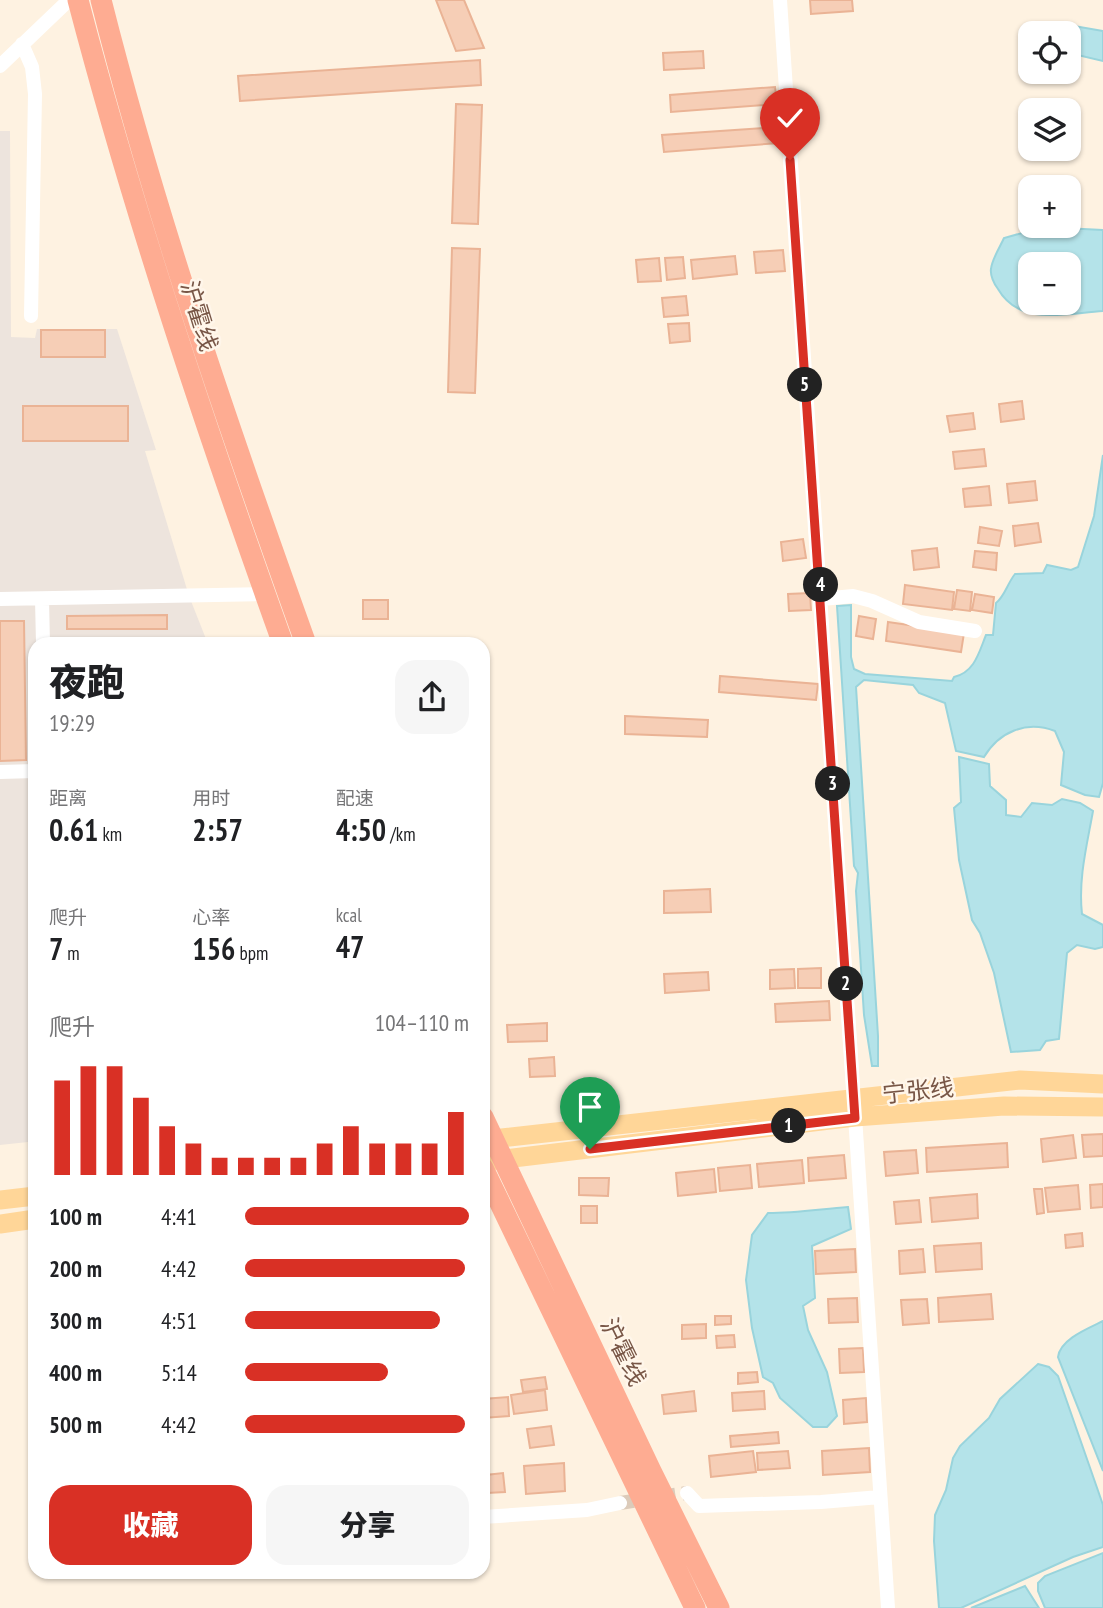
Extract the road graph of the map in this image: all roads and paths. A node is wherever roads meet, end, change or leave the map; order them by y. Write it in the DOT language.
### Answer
graph roads {
  1 [pos="69,0"];
  2 [pos="78,0"];
  3 [pos="101,0"];
  4 [pos="780,0"];
  5 [pos="22,44"];
  6 [pos="0,66"];
  7 [pos="31,316"];
  8 [pos="275,590"];
  9 [pos="0,599"];
  10 [pos="42,599"];
  11 [pos="822,599"];
  12 [pos="975,631"];
  13 [pos="43,637"];
  14 [pos="283,637"];
  15 [pos="302,637"];
  16 [pos="28,771"];
  17 [pos="0,772"];
  18 [pos="1103,1084"];
  19 [pos="1103,1107"];
  20 [pos="854,1108"];
  21 [pos="490,1140"];
  22 [pos="490,1163"];
  23 [pos="490,1165"];
  24 [pos="490,1165"];
  25 [pos="28,1197"];
  26 [pos="0,1200"];
  27 [pos="28,1220"];
  28 [pos="0,1224"];
  29 [pos="687,1493"];
  30 [pos="880,1497"];
  31 [pos="620,1503"];
  32 [pos="490,1517"];
  33 [pos="695,1608"];
  34 [pos="719,1608"];
  35 [pos="888,1608"];
  1 -- 5 [label="street"];
  2 -- 8 [label="highway, 沪霍线"];
  3 -- 8 [label="highway, 沪霍线"];
  4 -- 11 [label="street"];
  5 -- 6 [label="street"];
  5 -- 7 [label="street"];
  8 -- 10 [label="street"];
  8 -- 14 [label="highway, 沪霍线"];
  8 -- 15 [label="highway, 沪霍线"];
  9 -- 10 [label="street"];
  10 -- 13 [label="street"];
  11 -- 12 [label="street"];
  11 -- 20 [label="street"];
  16 -- 17 [label="street"];
  18 -- 20 [label="main road, 宁张线"];
  19 -- 20 [label="main road, 宁张线"];
  20 -- 21 [label="main road, 宁张线"];
  20 -- 22 [label="main road, 宁张线"];
  20 -- 30 [label="street"];
  23 -- 33 [label="highway, 沪霍线"];
  24 -- 34 [label="highway, 沪霍线"];
  25 -- 26 [label="main road"];
  27 -- 28 [label="main road"];
  29 -- 30 [label="street"];
  30 -- 35 [label="street"];
  31 -- 32 [label="street"];
}
